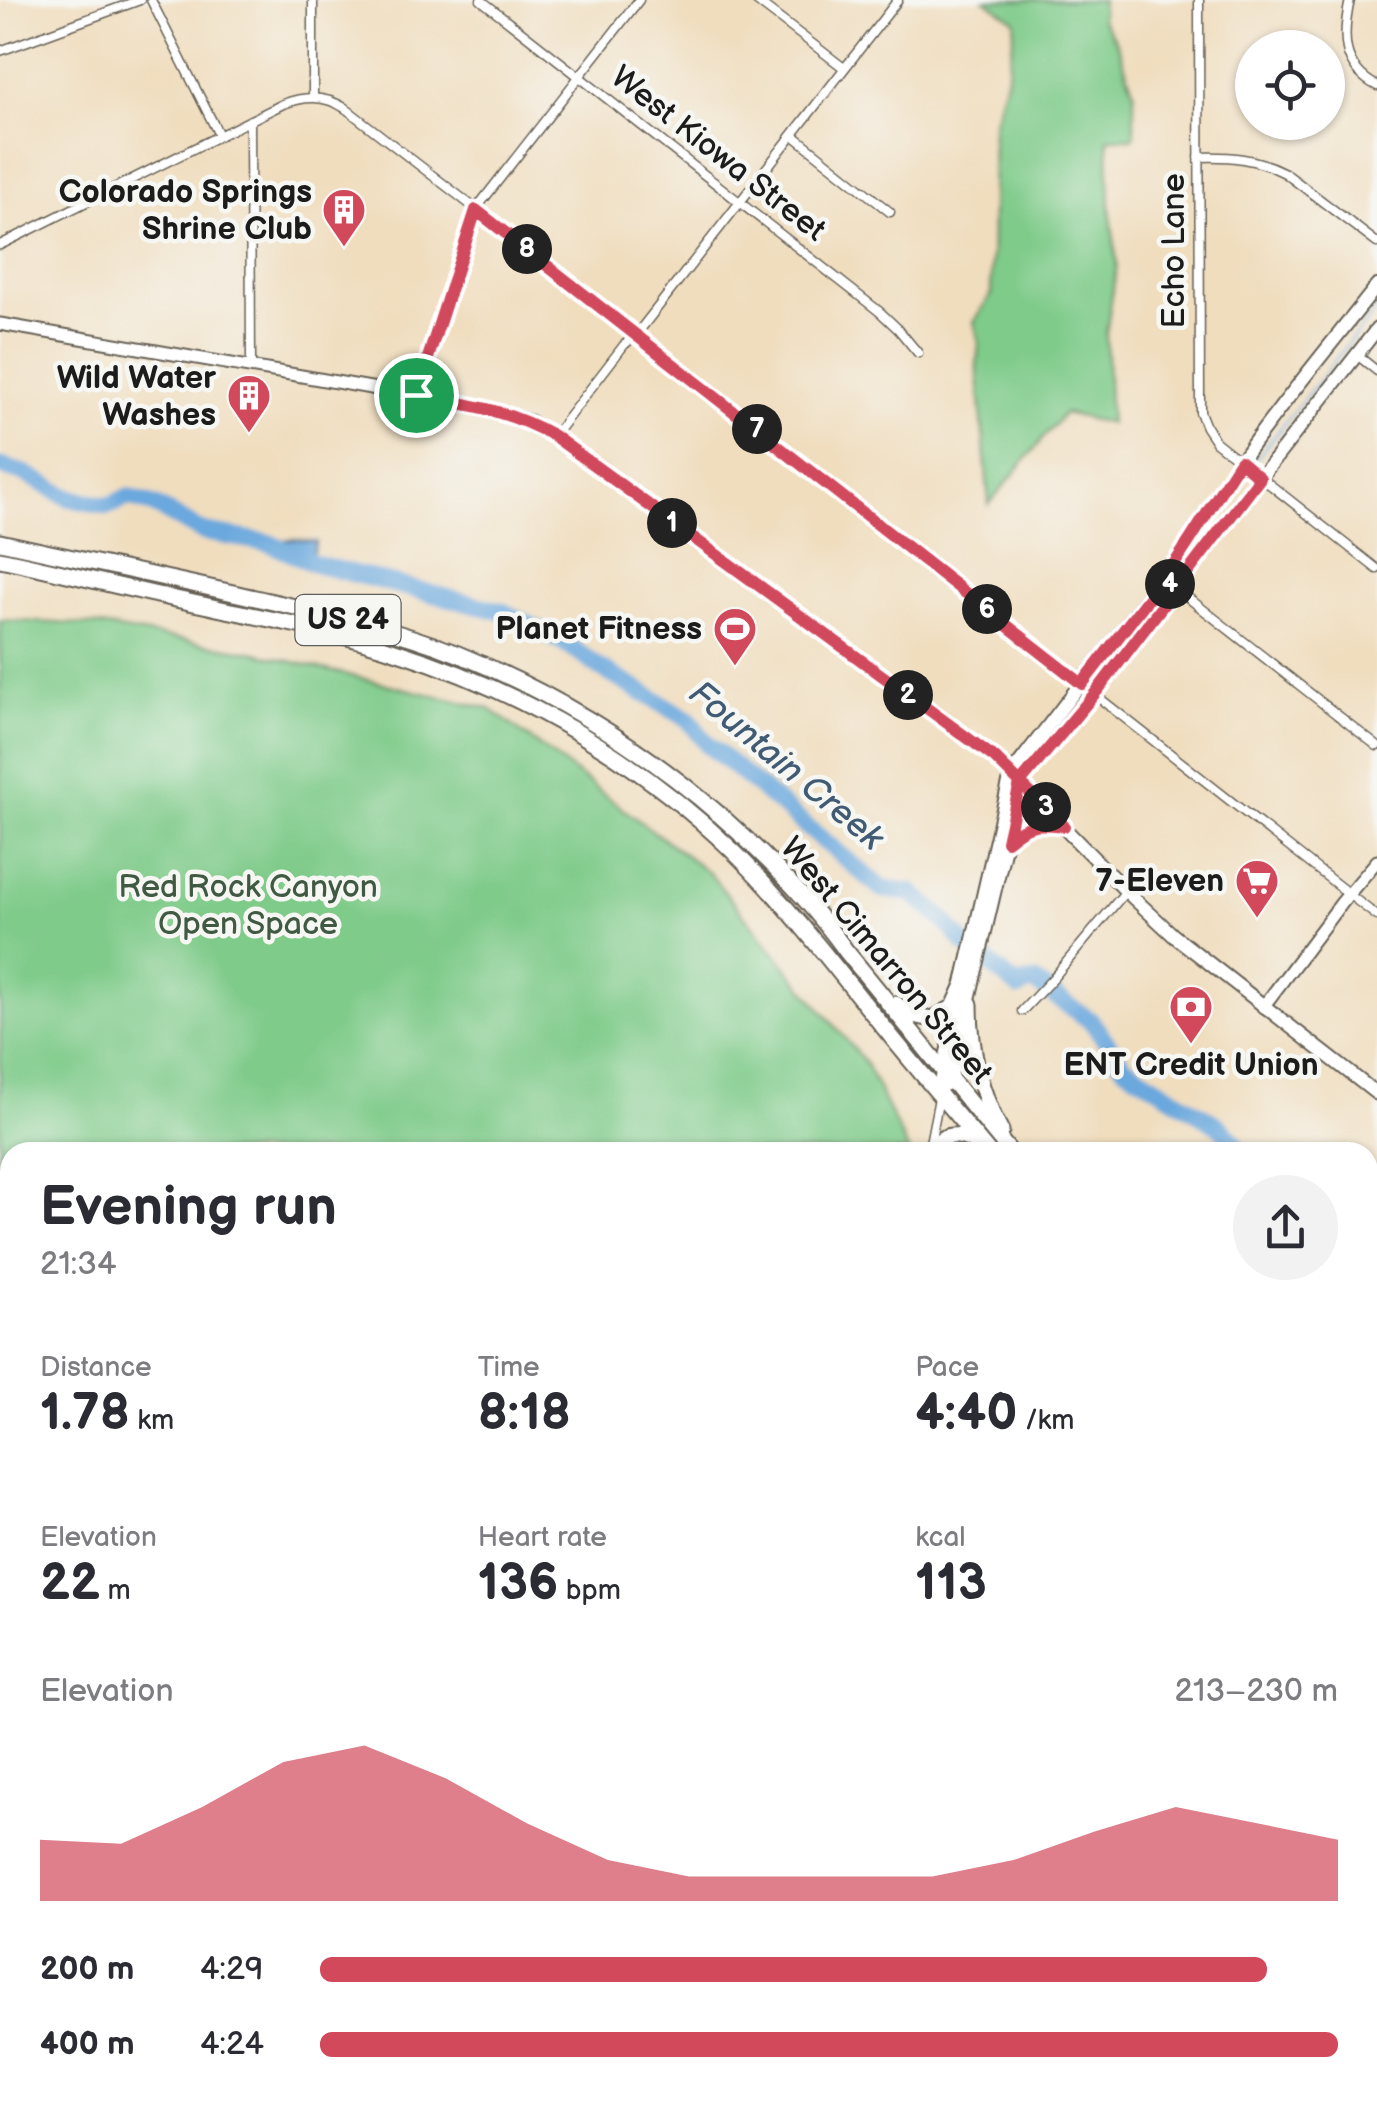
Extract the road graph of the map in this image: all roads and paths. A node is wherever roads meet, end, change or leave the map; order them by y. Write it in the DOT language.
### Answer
graph roads {
  1 [pos="140,0"];
  2 [pos="150,0"];
  3 [pos="312,0"];
  4 [pos="481,0"];
  5 [pos="639,0"];
  6 [pos="755,0"];
  7 [pos="898,0"];
  8 [pos="1199,0"];
  9 [pos="1350,0"];
  10 [pos="0,52"];
  11 [pos="844,68"];
  12 [pos="579,77"];
  13 [pos="1377,86"];
  14 [pos="313,97"];
  15 [pos="250,120"];
  16 [pos="219,134"];
  17 [pos="793,134"];
  18 [pos="1199,156"];
  19 [pos="740,204"];
  20 [pos="476,210"];
  21 [pos="890,212"];
  22 [pos="1377,243"];
  23 [pos="0,245"];
  24 [pos="1377,286"];
  25 [pos="0,324"];
  26 [pos="1377,330"];
  27 [pos="636,335"];
  28 [pos="918,353"];
  29 [pos="1357,356"];
  30 [pos="252,367"];
  31 [pos="1377,371"];
  32 [pos="416,395"];
  33 [pos="554,436"];
  34 [pos="1240,461"];
  35 [pos="1260,478"];
  36 [pos="0,542"];
  37 [pos="0,559"];
  38 [pos="1377,568"];
  39 [pos="1164,578"];
  40 [pos="1176,588"];
  41 [pos="1082,684"];
  42 [pos="1095,694"];
  43 [pos="1377,746"];
  44 [pos="1016,778"];
  45 [pos="1064,826"];
  46 [pos="1007,841"];
  47 [pos="1377,861"];
  48 [pos="1126,891"];
  49 [pos="1347,898"];
  50 [pos="1377,916"];
  51 [pos="981,932"];
  52 [pos="846,951"];
  53 [pos="972,971"];
  54 [pos="963,988"];
  55 [pos="970,1004"];
  56 [pos="1263,1007"];
  57 [pos="1022,1011"];
  58 [pos="946,1075"];
  59 [pos="940,1094"];
  60 [pos="1377,1094"];
  61 [pos="932,1142"];
  62 [pos="938,1142"];
  63 [pos="974,1142"];
  64 [pos="980,1142"];
  65 [pos="1003,1142"];
  66 [pos="1006,1142"];
  1 -- 10 [label="street"];
  2 -- 16 [label="street"];
  3 -- 14 [label="street"];
  4 -- 12 [label="street, West Kiowa Street"];
  5 -- 12 [label="street"];
  6 -- 11 [label="street"];
  7 -- 11 [label="street"];
  8 -- 18 [label="street, Echo Lane"];
  9 -- 13 [label="street"];
  11 -- 17 [label="street"];
  12 -- 19 [label="street, West Kiowa Street"];
  12 -- 20 [label="street"];
  14 -- 15 [label="street"];
  14 -- 20 [label="street"];
  15 -- 16 [label="street"];
  15 -- 30 [label="street"];
  16 -- 23 [label="street"];
  17 -- 19 [label="street"];
  17 -- 21 [label="street"];
  18 -- 22 [label="street"];
  18 -- 34 [label="street, Echo Lane"];
  19 -- 27 [label="street"];
  19 -- 28 [label="street, West Kiowa Street"];
  20 -- 27 [label="street"];
  20 -- 32 [label="street"];
  24 -- 34 [label="main road"];
  25 -- 30 [label="main road"];
  26 -- 29 [label="main road"];
  27 -- 33 [label="street"];
  27 -- 41 [label="street"];
  29 -- 31 [label="street"];
  29 -- 35 [label="main road"];
  30 -- 32 [label="main road"];
  32 -- 33 [label="main road"];
  33 -- 44 [label="main road"];
  34 -- 35 [label="street, Echo Lane"];
  34 -- 39 [label="main road"];
  35 -- 38 [label="street, Echo Lane"];
  35 -- 40 [label="main road"];
  36 -- 52 [label="highway, West Cimarron Street / US 24"];
  37 -- 59 [label="highway, West Cimarron Street / US 24"];
  39 -- 40 [label="street"];
  39 -- 41 [label="main road"];
  40 -- 42 [label="main road"];
  40 -- 43 [label="street"];
  41 -- 42 [label="street"];
  41 -- 44 [label="main road"];
  42 -- 44 [label="main road"];
  42 -- 49 [label="street"];
  44 -- 45 [label="main road"];
  44 -- 46 [label="main road"];
  44 -- 51 [label="main road"];
  45 -- 46 [label="main road"];
  45 -- 48 [label="main road"];
  46 -- 51 [label="main road"];
  47 -- 49 [label="main road"];
  48 -- 56 [label="main road"];
  48 -- 57 [label="street"];
  49 -- 50 [label="street"];
  49 -- 56 [label="main road"];
  51 -- 53 [label="main road"];
  52 -- 54 [label="highway"];
  52 -- 58 [label="highway, West Cimarron Street / US 24"];
  53 -- 54 [label="main road"];
  53 -- 55 [label="main road"];
  54 -- 58 [label="main road"];
  55 -- 58 [label="main road"];
  55 -- 66 [label="highway"];
  56 -- 60 [label="main road"];
  58 -- 59 [label="main road"];
  58 -- 65 [label="highway, West Cimarron Street / US 24"];
  59 -- 61 [label="street"];
  59 -- 64 [label="highway, West Cimarron Street / US 24"];
  62 -- 63 [label="highway"];
}
